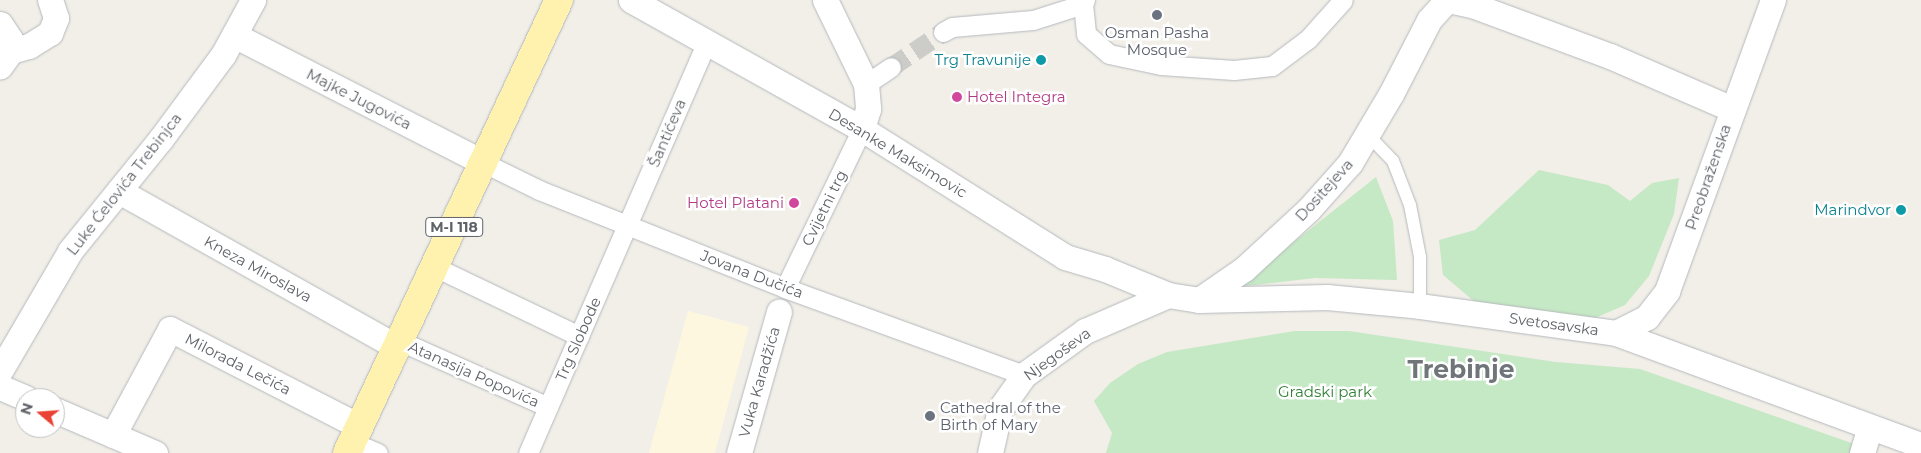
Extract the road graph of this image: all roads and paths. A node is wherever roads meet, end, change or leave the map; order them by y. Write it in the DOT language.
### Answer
graph roads {
  1 [pos="50,0"];
  2 [pos="253,0"];
  3 [pos="559,0"];
  4 [pos="631,0"];
  5 [pos="825,0"];
  6 [pos="1343,0"];
  7 [pos="1447,0"];
  8 [pos="1773,0"];
  9 [pos="1084,2"];
  10 [pos="0,24"];
  11 [pos="943,32"];
  12 [pos="234,35"];
  13 [pos="706,42"];
  14 [pos="5,58"];
  15 [pos="891,67"];
  16 [pos="866,84"];
  17 [pos="1732,109"];
  18 [pos="862,129"];
  19 [pos="1368,134"];
  20 [pos="484,163"];
  21 [pos="119,191"];
  22 [pos="627,225"];
  23 [pos="435,267"];
  24 [pos="785,288"];
  25 [pos="1168,295"];
  26 [pos="1199,300"];
  27 [pos="1420,306"];
  28 [pos="778,312"];
  29 [pos="1616,332"];
  30 [pos="579,336"];
  31 [pos="398,344"];
  32 [pos="0,371"];
  33 [pos="1024,375"];
  34 [pos="0,387"];
  35 [pos="15,393"];
  36 [pos="548,407"];
  37 [pos="65,414"];
  38 [pos="1870,426"];
  39 [pos="113,435"];
  40 [pos="353,440"];
  41 [pos="1921,445"];
  42 [pos="155,453"];
  43 [pos="378,453"];
  44 [pos="528,453"];
  45 [pos="739,453"];
  46 [pos="990,453"];
  47 [pos="1862,453"];
  1 -- 14 [label="street"];
  2 -- 12 [label="street, Luke Ćelovića Trebinjca"];
  3 -- 20 [label="main road, M-I 118"];
  4 -- 13 [label="street, Desanke Maksimovic"];
  5 -- 16 [label="street"];
  6 -- 9 [label="street"];
  7 -- 17 [label="street, Dositejeva"];
  7 -- 19 [label="street, Dositejeva"];
  8 -- 17 [label="street, Preobraženska"];
  9 -- 11 [label="street"];
  10 -- 14 [label="street"];
  12 -- 20 [label="street, Majke Jugovića"];
  12 -- 21 [label="street, Luke Ćelovića Trebinjca"];
  13 -- 18 [label="street, Desanke Maksimovic"];
  13 -- 22 [label="street, Šantićeva"];
  15 -- 16 [label="street"];
  16 -- 18 [label="street"];
  17 -- 29 [label="street, Preobraženska"];
  18 -- 24 [label="street, Cvijetni trg"];
  18 -- 25 [label="street, Desanke Maksimovic"];
  19 -- 26 [label="street, Dositejeva"];
  19 -- 27 [label="lane"];
  20 -- 22 [label="street, Jovana Dučića"];
  20 -- 23 [label="main road, M-I 118"];
  21 -- 31 [label="street, Kneza Miroslava"];
  21 -- 32 [label="street, Luke Ćelovića Trebinjca"];
  22 -- 24 [label="street, Jovana Dučića"];
  22 -- 30 [label="street, Trg Slobode"];
  23 -- 30 [label="street"];
  23 -- 31 [label="main road, M-I 118"];
  24 -- 33 [label="street, Jovana Dučića"];
  25 -- 26 [label="street, Svetosavska"];
  25 -- 33 [label="street, Njegoševa"];
  26 -- 27 [label="street, Svetosavska"];
  27 -- 29 [label="street, Svetosavska"];
  28 -- 45 [label="street, Vuka Karadžića"];
  29 -- 38 [label="street, Svetosavska"];
  30 -- 36 [label="street, Trg Slobode"];
  31 -- 36 [label="street, Atanasija Popovića"];
  31 -- 40 [label="main road, M-I 118"];
  33 -- 46 [label="street, Njegoševa"];
  34 -- 35 [label="street"];
  36 -- 44 [label="street, Trg Slobode"];
  37 -- 39 [label="street"];
  38 -- 41 [label="street, Svetosavska"];
  38 -- 47 [label="street"];
  39 -- 40 [label="street, Milorada Lečića"];
  39 -- 42 [label="street"];
  40 -- 43 [label="street"];
}
